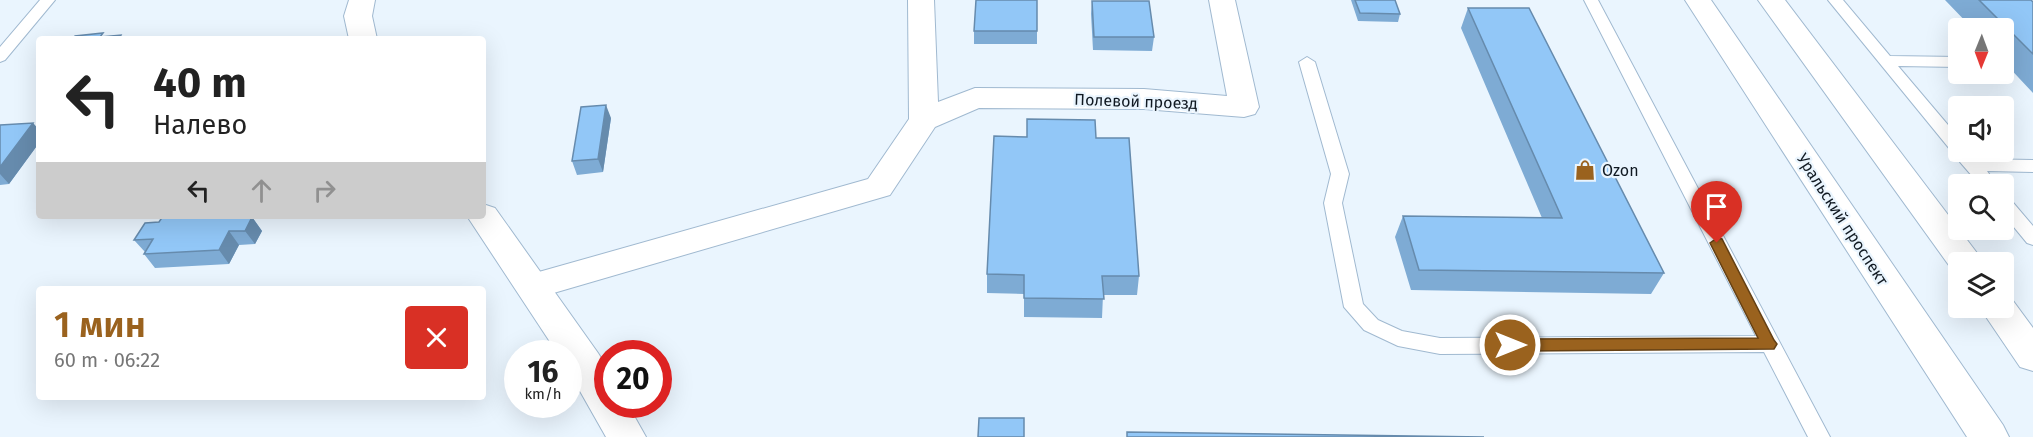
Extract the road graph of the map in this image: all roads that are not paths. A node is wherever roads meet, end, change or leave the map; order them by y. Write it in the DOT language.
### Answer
graph roads {
  1 [pos="48,0"];
  2 [pos="362,0"];
  3 [pos="921,0"];
  4 [pos="1222,0"];
  5 [pos="1591,0"];
  6 [pos="1698,0"];
  7 [pos="1770,0"];
  8 [pos="1835,0"];
  9 [pos="362,36"];
  10 [pos="0,57"];
  11 [pos="1885,61"];
  12 [pos="1307,62"];
  13 [pos="1948,62"];
  14 [pos="924,120"];
  15 [pos="1948,136"];
  16 [pos="1970,162"];
  17 [pos="2008,162"];
  18 [pos="2033,166"];
  19 [pos="1980,174"];
  20 [pos="2014,215"];
  21 [pos="485,219"];
  22 [pos="2033,238"];
  23 [pos="1958,252"];
  24 [pos="533,286"];
  25 [pos="2005,318"];
  26 [pos="1769,344"];
  27 [pos="2033,356"];
  28 [pos="594,380"];
  29 [pos="616,418"];
  30 [pos="626,437"];
  31 [pos="1818,437"];
  32 [pos="1989,437"];
  1 -- 10 [label="lane"];
  2 -- 9 [label="street"];
  3 -- 14 [label="street"];
  4 -- 14 [label="street, Полевой проезд"];
  5 -- 26 [label="lane"];
  6 -- 32 [label="street, Уральский проспект"];
  7 -- 23 [label="street"];
  8 -- 11 [label="lane"];
  11 -- 13 [label="lane"];
  11 -- 15 [label="lane"];
  12 -- 26 [label="lane"];
  14 -- 24 [label="street"];
  16 -- 19 [label="lane"];
  17 -- 18 [label="lane"];
  20 -- 22 [label="lane"];
  21 -- 24 [label="street"];
  24 -- 28 [label="street"];
  25 -- 27 [label="street"];
  26 -- 31 [label="lane"];
  29 -- 30 [label="street"];
}
